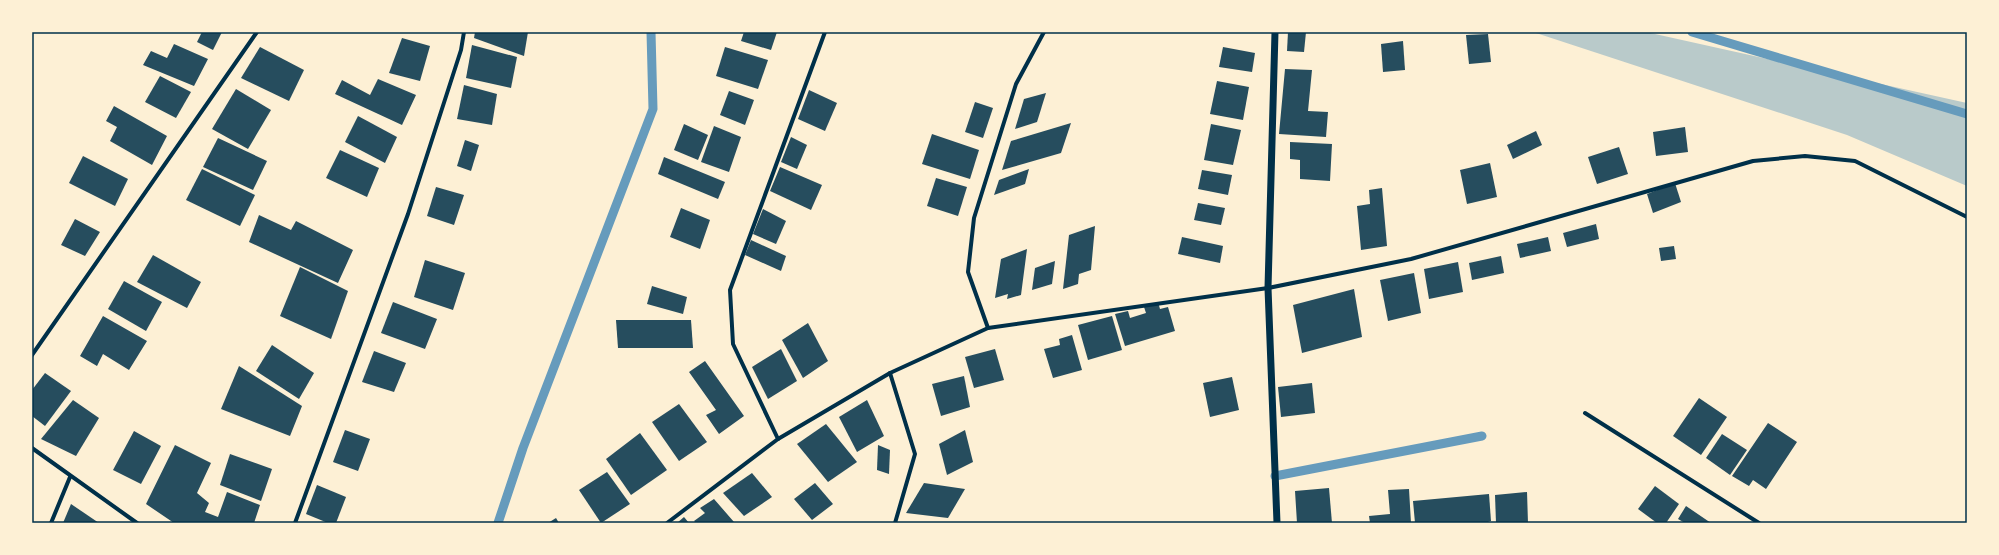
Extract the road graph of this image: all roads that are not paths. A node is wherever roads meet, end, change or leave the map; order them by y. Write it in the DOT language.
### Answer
graph roads {
  1 [pos="257,32"];
  2 [pos="464,32"];
  3 [pos="825,32"];
  4 [pos="1044,32"];
  5 [pos="1275,32"];
  6 [pos="1967,217"];
  7 [pos="1268,288"];
  8 [pos="988,328"];
  9 [pos="32,355"];
  10 [pos="890,373"];
  11 [pos="1585,413"];
  12 [pos="778,439"];
  13 [pos="32,448"];
  14 [pos="70,477"];
  15 [pos="51,523"];
  16 [pos="137,523"];
  17 [pos="295,523"];
  18 [pos="667,523"];
  19 [pos="895,523"];
  20 [pos="1277,523"];
  21 [pos="1759,523"];
  1 -- 9 [label="street"];
  2 -- 17 [label="street"];
  3 -- 12 [label="street"];
  4 -- 8 [label="street"];
  5 -- 7 [label="street"];
  6 -- 7 [label="street"];
  7 -- 8 [label="street"];
  7 -- 20 [label="street"];
  8 -- 10 [label="street"];
  10 -- 12 [label="street"];
  10 -- 19 [label="street"];
  11 -- 21 [label="street"];
  12 -- 18 [label="street"];
  13 -- 14 [label="street"];
  14 -- 15 [label="street"];
  14 -- 16 [label="street"];
}
